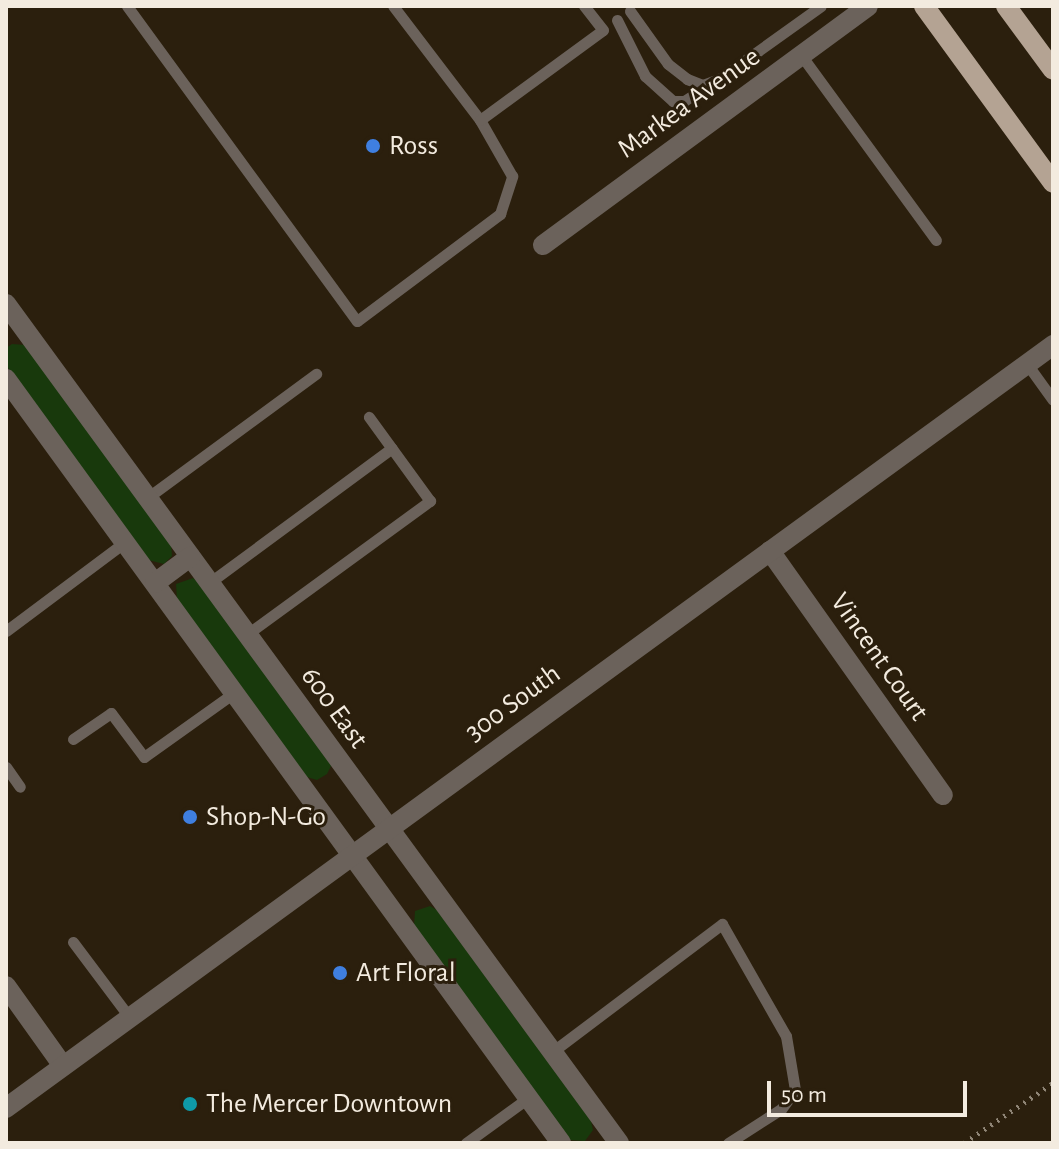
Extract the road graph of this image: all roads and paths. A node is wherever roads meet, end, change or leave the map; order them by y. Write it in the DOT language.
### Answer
graph roads {
  1 [pos="127,6"];
  2 [pos="393,6"];
  3 [pos="584,6"];
  4 [pos="821,6"];
  5 [pos="868,6"];
  6 [pos="924,6"];
  7 [pos="1006,6"];
  8 [pos="630,11"];
  9 [pos="617,20"];
  10 [pos="801,55"];
  11 [pos="1053,70"];
  12 [pos="719,79"];
  13 [pos="480,120"];
  14 [pos="1053,183"];
  15 [pos="936,240"];
  16 [pos="543,245"];
  17 [pos="6,304"];
  18 [pos="13,329"];
  19 [pos="1053,345"];
  20 [pos="1027,364"];
  21 [pos="316,374"];
  22 [pos="6,379"];
  23 [pos="1053,400"];
  24 [pos="369,417"];
  25 [pos="392,448"];
  26 [pos="147,498"];
  27 [pos="125,542"];
  28 [pos="770,551"];
  29 [pos="190,557"];
  30 [pos="155,583"];
  31 [pos="209,583"];
  32 [pos="6,631"];
  33 [pos="246,635"];
  34 [pos="235,692"];
  35 [pos="73,739"];
  36 [pos="6,767"];
  37 [pos="20,787"];
  38 [pos="943,795"];
  39 [pos="389,830"];
  40 [pos="353,856"];
  41 [pos="73,942"];
  42 [pos="6,986"];
  43 [pos="130,1018"];
  44 [pos="552,1052"];
  45 [pos="63,1066"];
  46 [pos="1053,1083"];
  47 [pos="528,1098"];
  48 [pos="6,1108"];
  49 [pos="466,1143"];
  50 [pos="561,1143"];
  51 [pos="619,1143"];
  52 [pos="728,1143"];
  53 [pos="964,1143"];
  1 -- 13 [label="lane"];
  2 -- 13 [label="lane"];
  3 -- 13 [label="lane"];
  4 -- 12 [label="lane"];
  5 -- 10 [label="street, Markea Avenue"];
  6 -- 14 [label="main road"];
  7 -- 11 [label="main road"];
  8 -- 12 [label="lane"];
  9 -- 12 [label="lane"];
  10 -- 15 [label="lane"];
  10 -- 16 [label="street, Markea Avenue"];
  17 -- 18 [label="street, 600 East"];
  18 -- 26 [label="street, 600 East"];
  19 -- 20 [label="street, 300 South"];
  20 -- 23 [label="lane"];
  20 -- 28 [label="street, 300 South"];
  21 -- 26 [label="lane"];
  22 -- 27 [label="street"];
  24 -- 25 [label="lane"];
  25 -- 31 [label="lane"];
  25 -- 33 [label="lane"];
  26 -- 29 [label="street, 600 East"];
  27 -- 30 [label="street"];
  27 -- 32 [label="lane"];
  28 -- 38 [label="street, Vincent Court"];
  28 -- 39 [label="street, 300 South"];
  29 -- 30 [label="street"];
  29 -- 31 [label="street, 600 East"];
  30 -- 34 [label="street"];
  31 -- 33 [label="street, 600 East"];
  33 -- 39 [label="street, 600 East"];
  34 -- 35 [label="lane"];
  34 -- 40 [label="street"];
  36 -- 37 [label="lane"];
  39 -- 40 [label="street, 300 South"];
  39 -- 44 [label="street, 600 East"];
  40 -- 43 [label="street, 300 South"];
  40 -- 47 [label="street"];
  41 -- 43 [label="lane"];
  42 -- 45 [label="street"];
  43 -- 45 [label="street, 300 South"];
  44 -- 51 [label="street, 600 East"];
  44 -- 52 [label="lane"];
  45 -- 48 [label="street, 300 South"];
  46 -- 53 [label="path"];
  47 -- 49 [label="lane"];
  47 -- 50 [label="street"];
}
